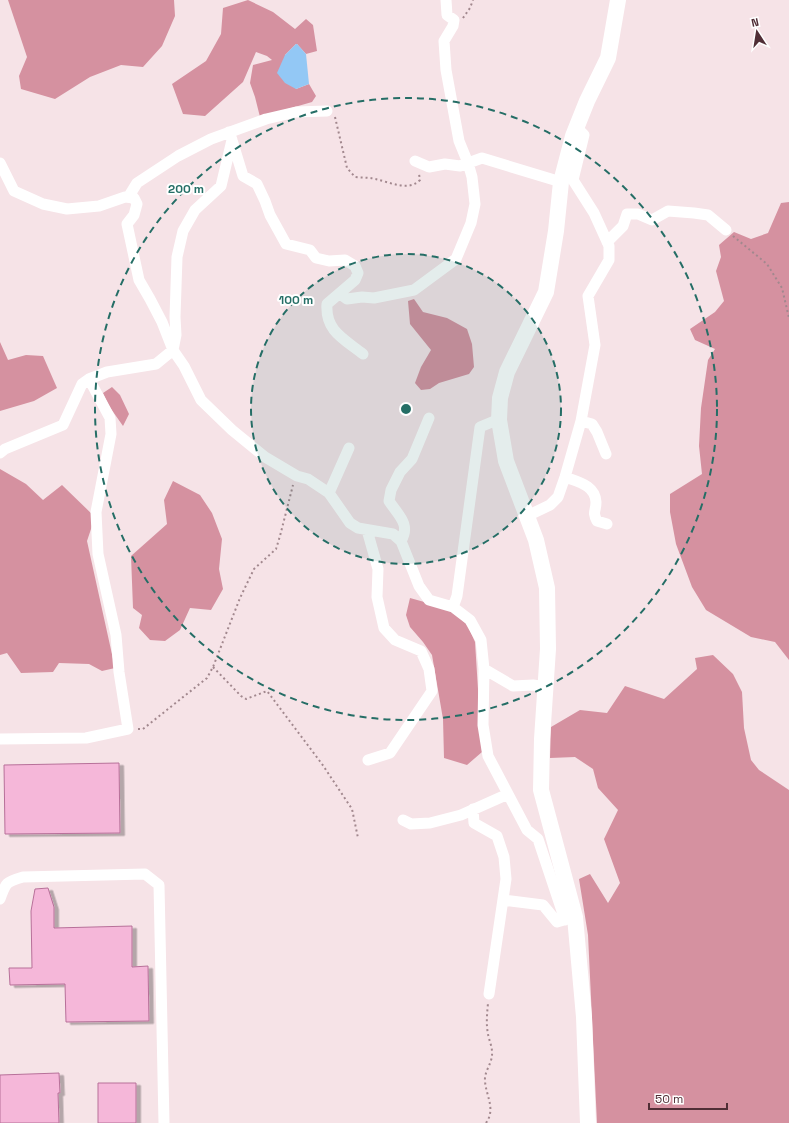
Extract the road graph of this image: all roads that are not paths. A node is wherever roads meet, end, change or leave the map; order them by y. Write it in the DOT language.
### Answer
graph roads {
  1 [pos="446,0"];
  2 [pos="618,0"];
  3 [pos="327,111"];
  4 [pos="576,127"];
  5 [pos="231,136"];
  6 [pos="415,161"];
  7 [pos="0,163"];
  8 [pos="468,163"];
  9 [pos="0,176"];
  10 [pos="561,182"];
  11 [pos="14,191"];
  12 [pos="129,196"];
  13 [pos="726,230"];
  14 [pos="607,242"];
  15 [pos="340,294"];
  16 [pos="173,350"];
  17 [pos="363,354"];
  18 [pos="89,379"];
  19 [pos="429,418"];
  20 [pos="499,420"];
  21 [pos="580,421"];
  22 [pos="348,448"];
  23 [pos="0,453"];
  24 [pos="606,454"];
  25 [pos="565,477"];
  26 [pos="329,493"];
  27 [pos="527,516"];
  28 [pos="607,524"];
  29 [pos="367,530"];
  30 [pos="401,541"];
  31 [pos="453,608"];
  32 [pos="484,669"];
  33 [pos="546,687"];
  34 [pos="0,739"];
  35 [pos="368,760"];
  36 [pos="508,794"];
  37 [pos="473,809"];
  38 [pos="403,820"];
  39 [pos="4,880"];
  40 [pos="0,898"];
  41 [pos="504,900"];
  42 [pos="570,918"];
  43 [pos="489,994"];
  44 [pos="164,1123"];
  45 [pos="588,1123"];
  1 -- 8 [label="street"];
  2 -- 4 [label="street"];
  3 -- 5 [label="street"];
  4 -- 10 [label="street"];
  4 -- 14 [label="street"];
  5 -- 12 [label="street"];
  5 -- 15 [label="street"];
  5 -- 16 [label="street"];
  6 -- 8 [label="street"];
  7 -- 11 [label="street"];
  8 -- 10 [label="street"];
  8 -- 15 [label="street"];
  9 -- 11 [label="street"];
  10 -- 20 [label="street"];
  11 -- 12 [label="street"];
  12 -- 16 [label="street"];
  13 -- 14 [label="street"];
  14 -- 21 [label="street"];
  15 -- 17 [label="street"];
  16 -- 18 [label="street"];
  16 -- 26 [label="street"];
  18 -- 23 [label="street"];
  18 -- 34 [label="street"];
  19 -- 30 [label="street"];
  20 -- 27 [label="street"];
  20 -- 31 [label="street"];
  21 -- 24 [label="street"];
  21 -- 25 [label="street"];
  22 -- 26 [label="street"];
  25 -- 27 [label="street"];
  25 -- 28 [label="street"];
  26 -- 29 [label="street"];
  27 -- 33 [label="street"];
  29 -- 30 [label="street"];
  29 -- 35 [label="street"];
  30 -- 31 [label="street"];
  31 -- 32 [label="street"];
  32 -- 33 [label="street"];
  32 -- 36 [label="street"];
  33 -- 42 [label="street"];
  36 -- 37 [label="street"];
  36 -- 42 [label="street"];
  37 -- 38 [label="street"];
  37 -- 41 [label="street"];
  39 -- 40 [label="street"];
  39 -- 44 [label="street"];
  41 -- 42 [label="street"];
  41 -- 43 [label="street"];
  42 -- 45 [label="street"];
}
